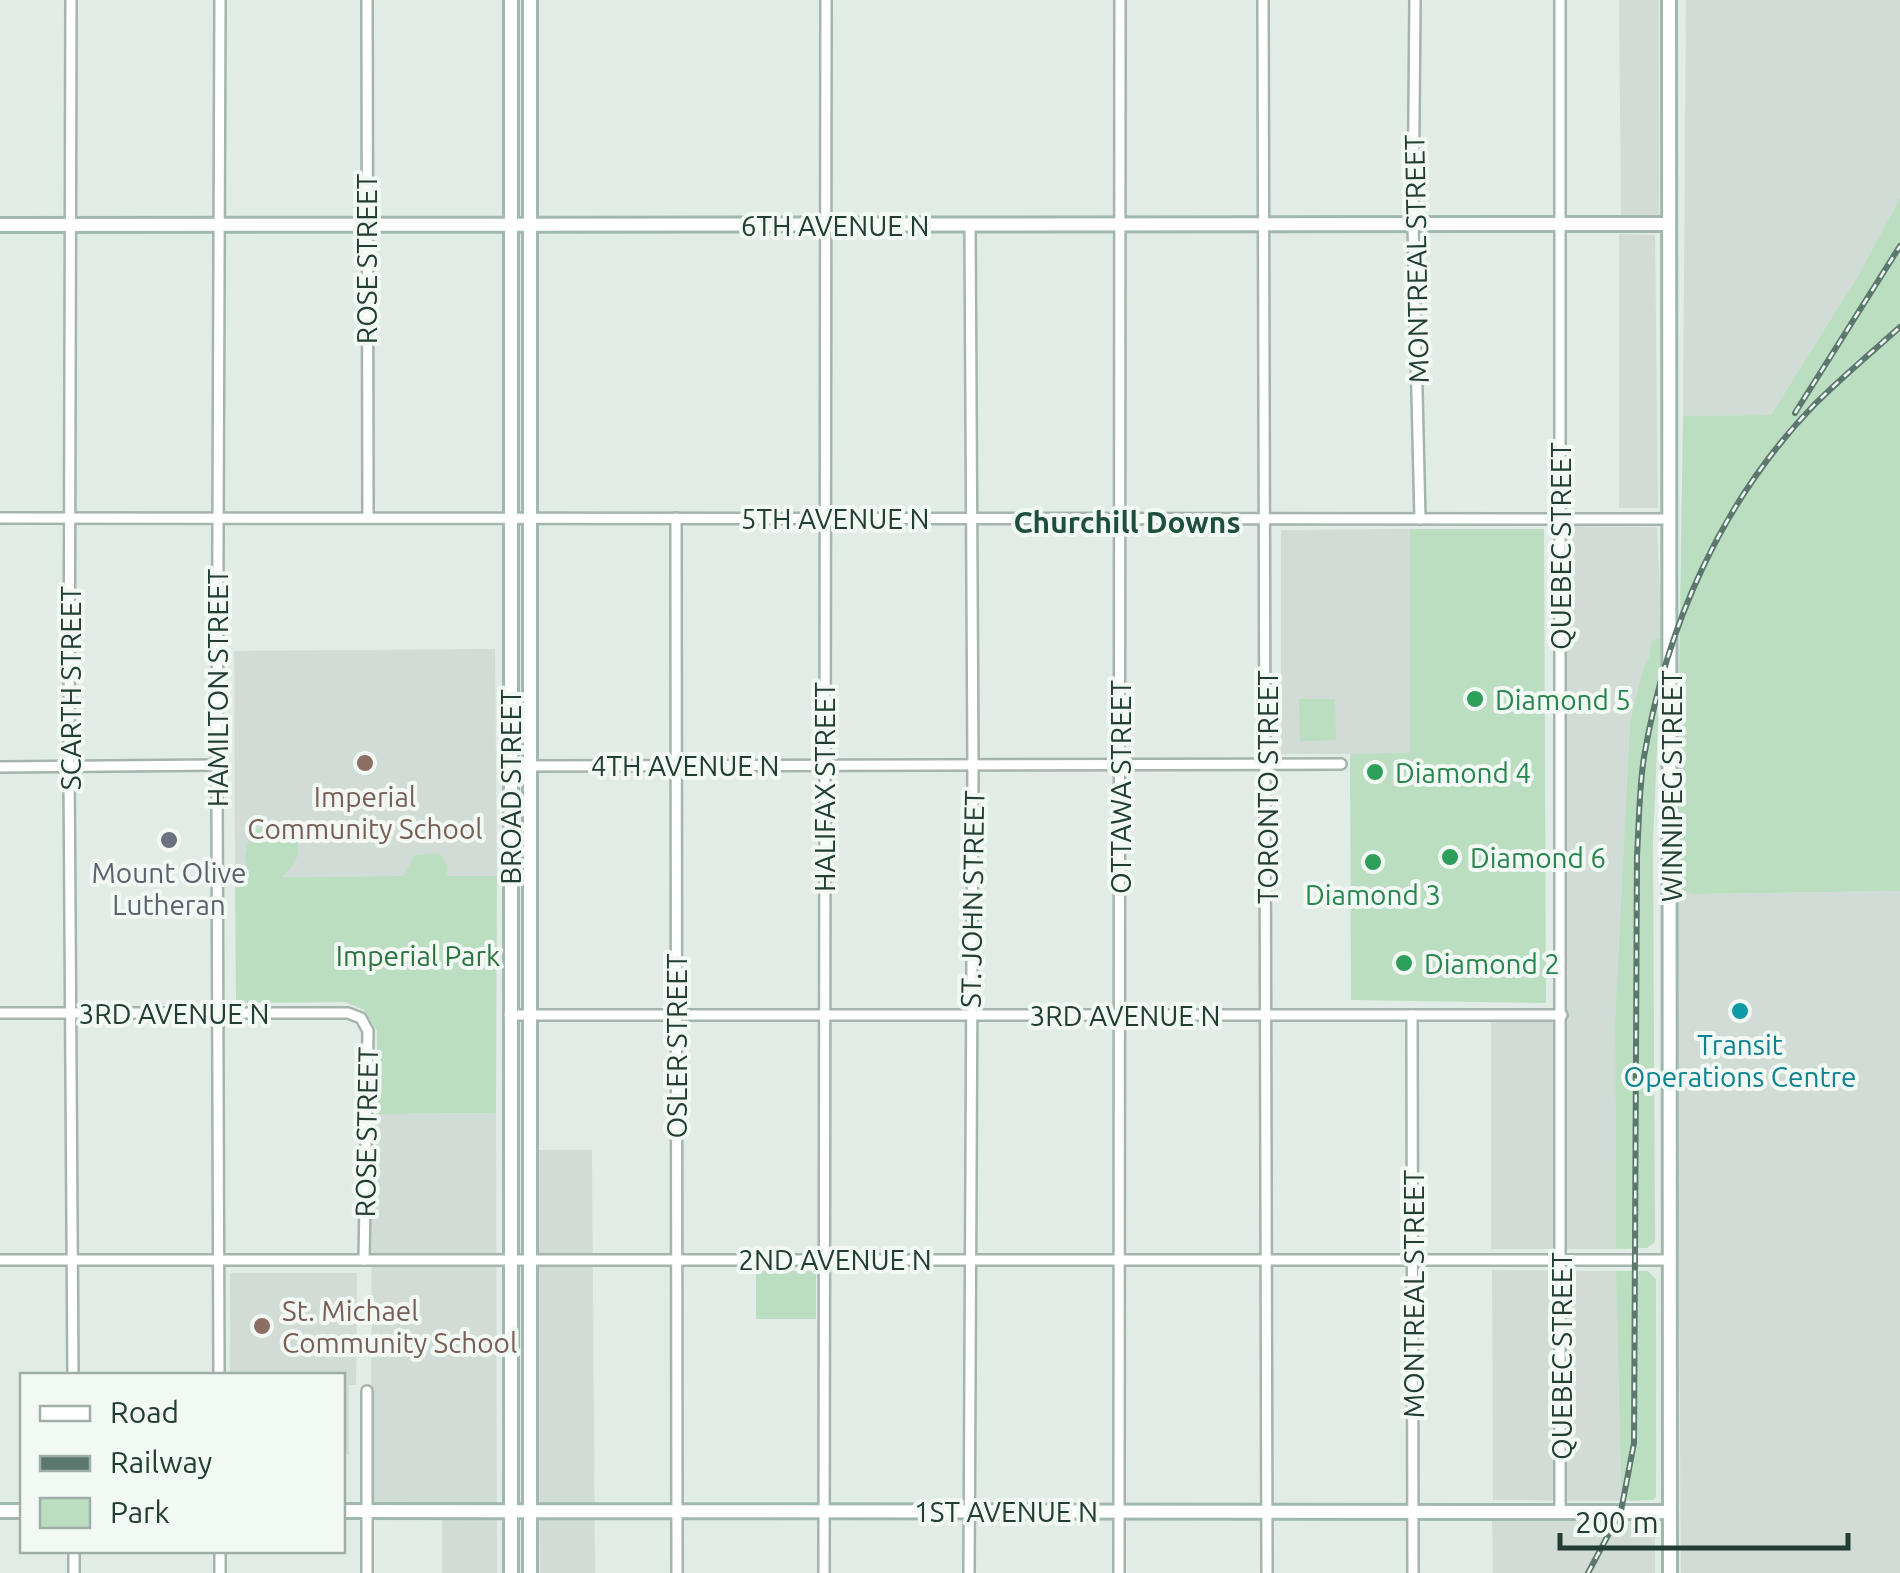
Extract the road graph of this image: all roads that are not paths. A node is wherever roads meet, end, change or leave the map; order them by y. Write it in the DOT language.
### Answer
graph roads {
  1 [pos="72,0"];
  2 [pos="220,0"];
  3 [pos="367,0"];
  4 [pos="511,0"];
  5 [pos="530,0"];
  6 [pos="826,0"];
  7 [pos="1120,0"];
  8 [pos="1263,0"];
  9 [pos="1416,0"];
  10 [pos="1560,0"];
  11 [pos="1669,0"];
  12 [pos="511,224"];
  13 [pos="530,224"];
  14 [pos="824,224"];
  15 [pos="970,224"];
  16 [pos="1120,224"];
  17 [pos="1266,224"];
  18 [pos="1413,224"];
  19 [pos="1561,224"];
  20 [pos="1669,224"];
  21 [pos="0,225"];
  22 [pos="72,225"];
  23 [pos="220,225"];
  24 [pos="366,225"];
  25 [pos="0,518"];
  26 [pos="70,518"];
  27 [pos="218,518"];
  28 [pos="368,518"];
  29 [pos="510,518"];
  30 [pos="530,518"];
  31 [pos="676,518"];
  32 [pos="823,518"];
  33 [pos="970,518"];
  34 [pos="1120,518"];
  35 [pos="1266,518"];
  36 [pos="1420,519"];
  37 [pos="1560,519"];
  38 [pos="1670,519"];
  39 [pos="1267,764"];
  40 [pos="1341,764"];
  41 [pos="218,765"];
  42 [pos="824,765"];
  43 [pos="973,765"];
  44 [pos="1120,765"];
  45 [pos="510,766"];
  46 [pos="529,766"];
  47 [pos="678,766"];
  48 [pos="0,767"];
  49 [pos="69,767"];
  50 [pos="0,1013"];
  51 [pos="72,1013"];
  52 [pos="220,1013"];
  53 [pos="348,1013"];
  54 [pos="822,1015"];
  55 [pos="970,1015"];
  56 [pos="1117,1015"];
  57 [pos="1266,1015"];
  58 [pos="1412,1015"];
  59 [pos="1562,1015"];
  60 [pos="509,1016"];
  61 [pos="529,1016"];
  62 [pos="676,1016"];
  63 [pos="677,1259"];
  64 [pos="0,1260"];
  65 [pos="218,1260"];
  66 [pos="364,1260"];
  67 [pos="824,1260"];
  68 [pos="972,1260"];
  69 [pos="1118,1260"];
  70 [pos="1265,1260"];
  71 [pos="1412,1260"];
  72 [pos="1561,1260"];
  73 [pos="1671,1260"];
  74 [pos="73,1261"];
  75 [pos="509,1261"];
  76 [pos="528,1261"];
  77 [pos="73,1373"];
  78 [pos="219,1373"];
  79 [pos="367,1390"];
  80 [pos="345,1511"];
  81 [pos="367,1511"];
  82 [pos="510,1511"];
  83 [pos="529,1511"];
  84 [pos="677,1511"];
  85 [pos="824,1511"];
  86 [pos="969,1511"];
  87 [pos="1119,1511"];
  88 [pos="1267,1511"];
  89 [pos="1413,1511"];
  90 [pos="1560,1511"];
  91 [pos="1670,1512"];
  92 [pos="367,1573"];
  93 [pos="511,1573"];
  94 [pos="530,1573"];
  95 [pos="677,1573"];
  96 [pos="824,1573"];
  97 [pos="970,1573"];
  98 [pos="1119,1573"];
  99 [pos="1267,1573"];
  100 [pos="1413,1573"];
  101 [pos="1670,1573"];
  1 -- 22 [label="street, SCARTH STREET"];
  2 -- 23 [label="street, HAMILTON STREET"];
  3 -- 24 [label="street, ROSE STREET"];
  4 -- 12 [label="main road, BROAD STREET"];
  5 -- 13 [label="main road, BROAD STREET"];
  6 -- 14 [label="street, HALIFAX STREET"];
  7 -- 16 [label="street, OTTAWA STREET"];
  8 -- 17 [label="street, TORONTO STREET"];
  9 -- 18 [label="street, MONTREAL STREET"];
  10 -- 19 [label="street, QUEBEC STREET"];
  11 -- 20 [label="main road, WINNIPEG STREET"];
  12 -- 13 [label="main road, 6TH AVENUE N"];
  12 -- 24 [label="main road, 6TH AVENUE N"];
  12 -- 29 [label="main road, BROAD STREET"];
  13 -- 14 [label="main road, 6TH AVENUE N"];
  13 -- 30 [label="main road, BROAD STREET"];
  14 -- 15 [label="main road, 6TH AVENUE N"];
  14 -- 32 [label="street, HALIFAX STREET"];
  15 -- 16 [label="main road, 6TH AVENUE N"];
  15 -- 33 [label="street, ST. JOHN STREET"];
  16 -- 17 [label="main road, 6TH AVENUE N"];
  16 -- 34 [label="street, OTTAWA STREET"];
  17 -- 18 [label="main road, 6TH AVENUE N"];
  17 -- 35 [label="street, TORONTO STREET"];
  18 -- 19 [label="main road, 6TH AVENUE N"];
  18 -- 36 [label="street, MONTREAL STREET"];
  19 -- 20 [label="main road, 6TH AVENUE N"];
  19 -- 37 [label="street, QUEBEC STREET"];
  20 -- 38 [label="main road, WINNIPEG STREET"];
  21 -- 22 [label="main road, 6TH AVENUE N"];
  22 -- 23 [label="main road, 6TH AVENUE N"];
  22 -- 26 [label="street, SCARTH STREET"];
  23 -- 24 [label="main road, 6TH AVENUE N"];
  23 -- 27 [label="street, HAMILTON STREET"];
  24 -- 28 [label="street, ROSE STREET"];
  25 -- 26 [label="street, 5TH AVENUE N"];
  26 -- 27 [label="street, 5TH AVENUE N"];
  26 -- 49 [label="street, SCARTH STREET"];
  27 -- 28 [label="street, 5TH AVENUE N"];
  27 -- 41 [label="street, HAMILTON STREET"];
  28 -- 29 [label="street, 5TH AVENUE N"];
  29 -- 30 [label="street, 5TH AVENUE N"];
  29 -- 45 [label="main road, BROAD STREET"];
  30 -- 31 [label="street, 5TH AVENUE N"];
  30 -- 46 [label="main road, BROAD STREET"];
  31 -- 32 [label="street, 5TH AVENUE N"];
  31 -- 47 [label="street, OSLER STREET"];
  32 -- 33 [label="street, 5TH AVENUE N"];
  32 -- 42 [label="street, HALIFAX STREET"];
  33 -- 34 [label="street, 5TH AVENUE N"];
  33 -- 43 [label="street, ST. JOHN STREET"];
  34 -- 35 [label="street, 5TH AVENUE N"];
  34 -- 44 [label="street, OTTAWA STREET"];
  35 -- 36 [label="street, 5TH AVENUE N"];
  35 -- 39 [label="street, TORONTO STREET"];
  36 -- 37 [label="street, 5TH AVENUE N"];
  37 -- 38 [label="street, 5TH AVENUE N"];
  37 -- 59 [label="street, QUEBEC STREET"];
  38 -- 73 [label="main road, WINNIPEG STREET"];
  39 -- 40 [label="street, 4TH AVENUE N"];
  39 -- 44 [label="street, 4TH AVENUE N"];
  39 -- 57 [label="street, TORONTO STREET"];
  41 -- 49 [label="street"];
  41 -- 52 [label="street, HAMILTON STREET"];
  42 -- 43 [label="street, 4TH AVENUE N"];
  42 -- 47 [label="street, 4TH AVENUE N"];
  42 -- 54 [label="street, HALIFAX STREET"];
  43 -- 44 [label="street, 4TH AVENUE N"];
  43 -- 55 [label="street, ST. JOHN STREET"];
  44 -- 56 [label="street, OTTAWA STREET"];
  45 -- 46 [label="street, 4TH AVENUE N"];
  45 -- 60 [label="main road, BROAD STREET"];
  46 -- 47 [label="street, 4TH AVENUE N"];
  46 -- 61 [label="main road, BROAD STREET"];
  47 -- 62 [label="street, OSLER STREET"];
  48 -- 49 [label="street"];
  49 -- 51 [label="street, SCARTH STREET"];
  50 -- 51 [label="street, 3RD AVENUE N"];
  51 -- 52 [label="street, 3RD AVENUE N"];
  51 -- 74 [label="street, SCARTH STREET"];
  52 -- 53 [label="street, 3RD AVENUE N"];
  52 -- 65 [label="street, HAMILTON STREET"];
  53 -- 66 [label="street, ROSE STREET"];
  54 -- 55 [label="street, 3RD AVENUE N"];
  54 -- 62 [label="street, 3RD AVENUE N"];
  54 -- 67 [label="street, HALIFAX STREET"];
  55 -- 56 [label="street, 3RD AVENUE N"];
  55 -- 68 [label="street, ST. JOHN STREET"];
  56 -- 57 [label="street, 3RD AVENUE N"];
  56 -- 69 [label="street, OTTAWA STREET"];
  57 -- 58 [label="street, 3RD AVENUE N"];
  57 -- 70 [label="street, TORONTO STREET"];
  58 -- 59 [label="street, 3RD AVENUE N"];
  58 -- 71 [label="street, MONTREAL STREET"];
  59 -- 72 [label="street, QUEBEC STREET"];
  60 -- 61 [label="street, 3RD AVENUE N"];
  60 -- 75 [label="main road, BROAD STREET"];
  61 -- 62 [label="street, 3RD AVENUE N"];
  61 -- 76 [label="main road, BROAD STREET"];
  62 -- 63 [label="street, OSLER STREET"];
  63 -- 67 [label="street, 2ND AVENUE N"];
  63 -- 76 [label="street, 2ND AVENUE N"];
  63 -- 84 [label="street, OSLER STREET"];
  64 -- 74 [label="street, 2ND AVENUE N"];
  65 -- 66 [label="street, 2ND AVENUE N"];
  65 -- 74 [label="street, 2ND AVENUE N"];
  65 -- 78 [label="street, HAMILTON STREET"];
  66 -- 75 [label="street, 2ND AVENUE N"];
  67 -- 68 [label="street, 2ND AVENUE N"];
  67 -- 85 [label="street, HALIFAX STREET"];
  68 -- 69 [label="street, 2ND AVENUE N"];
  68 -- 86 [label="street, ST. JOHN STREET"];
  69 -- 70 [label="street, 2ND AVENUE N"];
  69 -- 87 [label="street, OTTAWA STREET"];
  70 -- 71 [label="street, 2ND AVENUE N"];
  70 -- 88 [label="street, TORONTO STREET"];
  71 -- 72 [label="street, 2ND AVENUE N"];
  71 -- 89 [label="street, MONTREAL STREET"];
  72 -- 73 [label="street, 2ND AVENUE N"];
  72 -- 90 [label="street, QUEBEC STREET"];
  73 -- 91 [label="main road, WINNIPEG STREET"];
  74 -- 77 [label="street, SCARTH STREET"];
  75 -- 76 [label="street, 2ND AVENUE N"];
  75 -- 82 [label="main road, BROAD STREET"];
  76 -- 83 [label="main road, BROAD STREET"];
  79 -- 81 [label="street"];
  80 -- 81 [label="main road, 1ST AVENUE N"];
  81 -- 82 [label="main road, 1ST AVENUE N"];
  81 -- 92 [label="street"];
  82 -- 83 [label="main road, 1ST AVENUE N"];
  82 -- 93 [label="main road, BROAD STREET"];
  83 -- 84 [label="main road, 1ST AVENUE N"];
  83 -- 94 [label="main road, BROAD STREET"];
  84 -- 85 [label="main road, 1ST AVENUE N"];
  84 -- 95 [label="street, OSLER STREET"];
  85 -- 86 [label="main road, 1ST AVENUE N"];
  85 -- 96 [label="street, HALIFAX STREET"];
  86 -- 87 [label="main road, 1ST AVENUE N"];
  86 -- 97 [label="street, ST. JOHN STREET"];
  87 -- 88 [label="main road, 1ST AVENUE N"];
  87 -- 98 [label="street, OTTAWA STREET"];
  88 -- 89 [label="main road, 1ST AVENUE N"];
  88 -- 99 [label="street, TORONTO STREET"];
  89 -- 90 [label="main road, 1ST AVENUE N"];
  89 -- 100 [label="street, MONTREAL STREET"];
  90 -- 91 [label="main road, 1ST AVENUE N"];
  91 -- 101 [label="main road, WINNIPEG STREET"];
}
